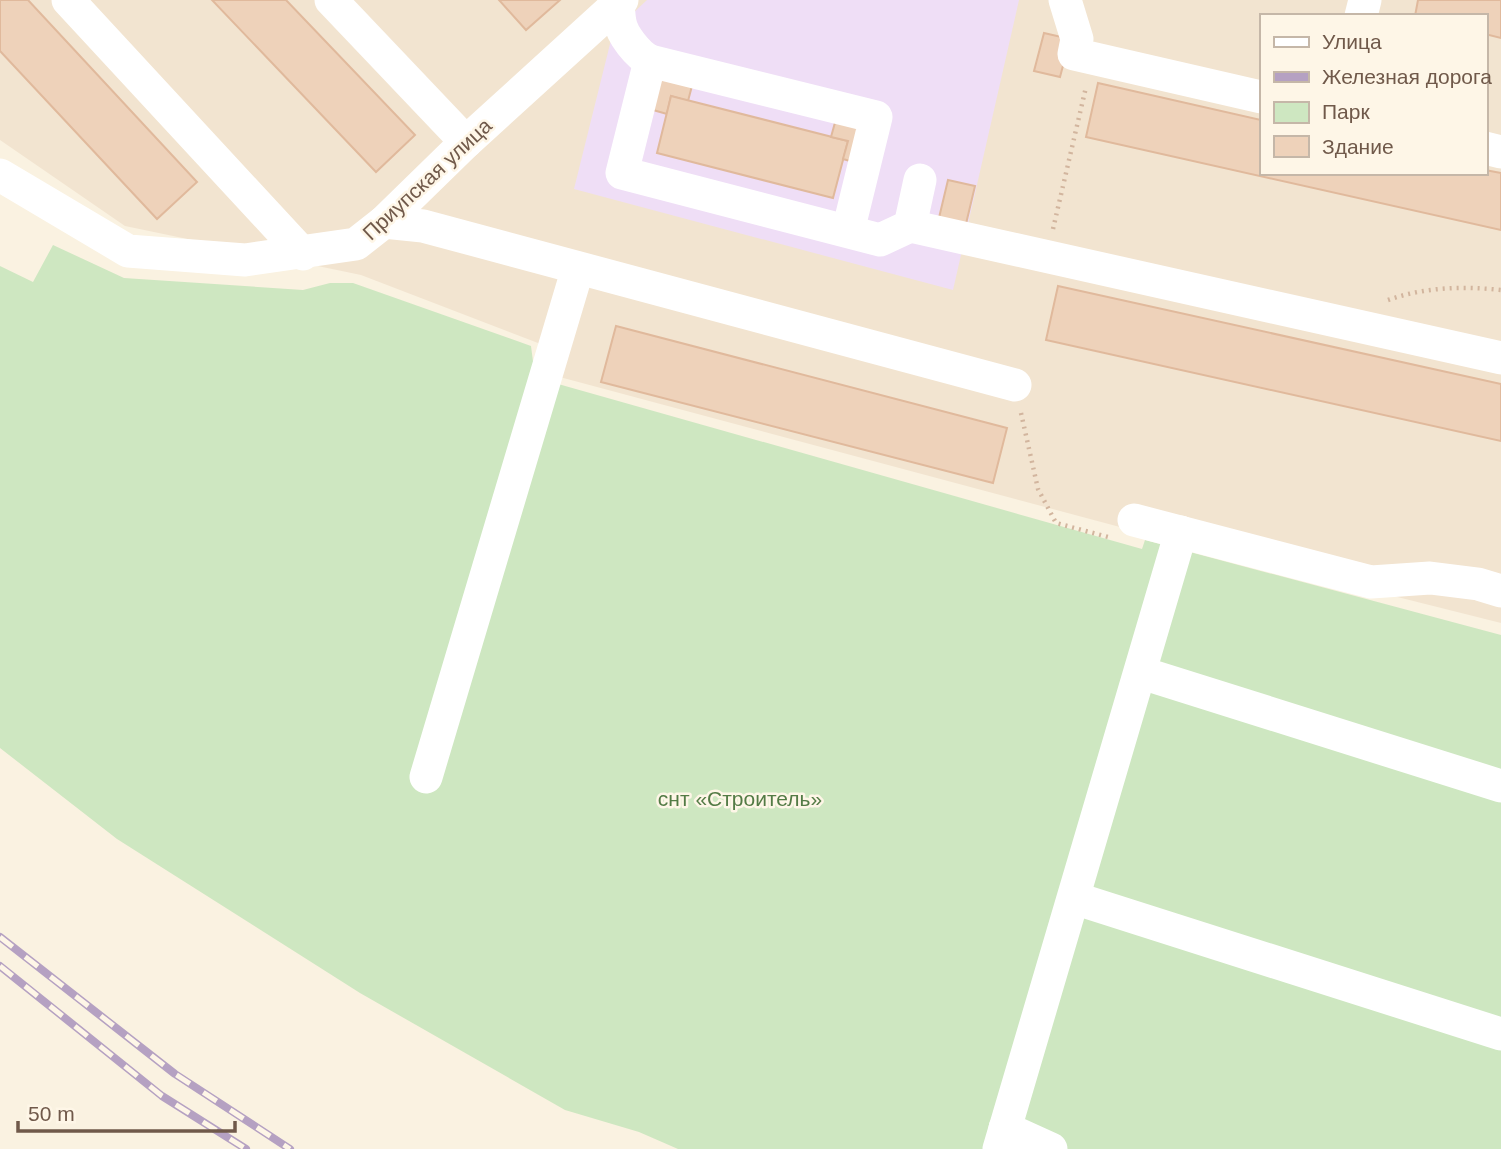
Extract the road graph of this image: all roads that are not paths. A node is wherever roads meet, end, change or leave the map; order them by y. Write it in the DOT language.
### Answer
graph roads {
  1 [pos="68,0"];
  2 [pos="331,0"];
  3 [pos="1065,0"];
  4 [pos="619,1"];
  5 [pos="650,61"];
  6 [pos="1260,97"];
  7 [pos="466,142"];
  8 [pos="0,175"];
  9 [pos="428,180"];
  10 [pos="920,180"];
  11 [pos="384,222"];
  12 [pos="910,226"];
  13 [pos="848,231"];
  14 [pos="465,238"];
  15 [pos="303,254"];
  16 [pos="578,268"];
  17 [pos="1501,358"];
  18 [pos="1014,385"];
  19 [pos="1134,520"];
  20 [pos="1181,532"];
  21 [pos="1501,591"];
  22 [pos="1142,673"];
  23 [pos="426,778"];
  24 [pos="1501,786"];
  25 [pos="1074,898"];
  26 [pos="1501,1034"];
  27 [pos="1002,1139"];
  28 [pos="1051,1149"];
  1 -- 15 [label="street"];
  2 -- 7 [label="street"];
  3 -- 6 [label="street"];
  4 -- 5 [label="street"];
  4 -- 7 [label="street, Приупская улица"];
  5 -- 13 [label="street"];
  5 -- 13 [label="street"];
  7 -- 9 [label="street, Приупская улица"];
  8 -- 15 [label="street, Приупская улица"];
  9 -- 11 [label="street, Приупская улица"];
  9 -- 14 [label="street"];
  10 -- 12 [label="street"];
  11 -- 14 [label="street"];
  11 -- 15 [label="street, Приупская улица"];
  12 -- 13 [label="street"];
  12 -- 17 [label="street"];
  14 -- 16 [label="street"];
  16 -- 18 [label="street"];
  16 -- 23 [label="street"];
  19 -- 20 [label="street"];
  20 -- 21 [label="street"];
  20 -- 22 [label="street"];
  22 -- 24 [label="street"];
  22 -- 25 [label="street"];
  25 -- 26 [label="street"];
  25 -- 27 [label="street"];
  27 -- 28 [label="street"];
}
